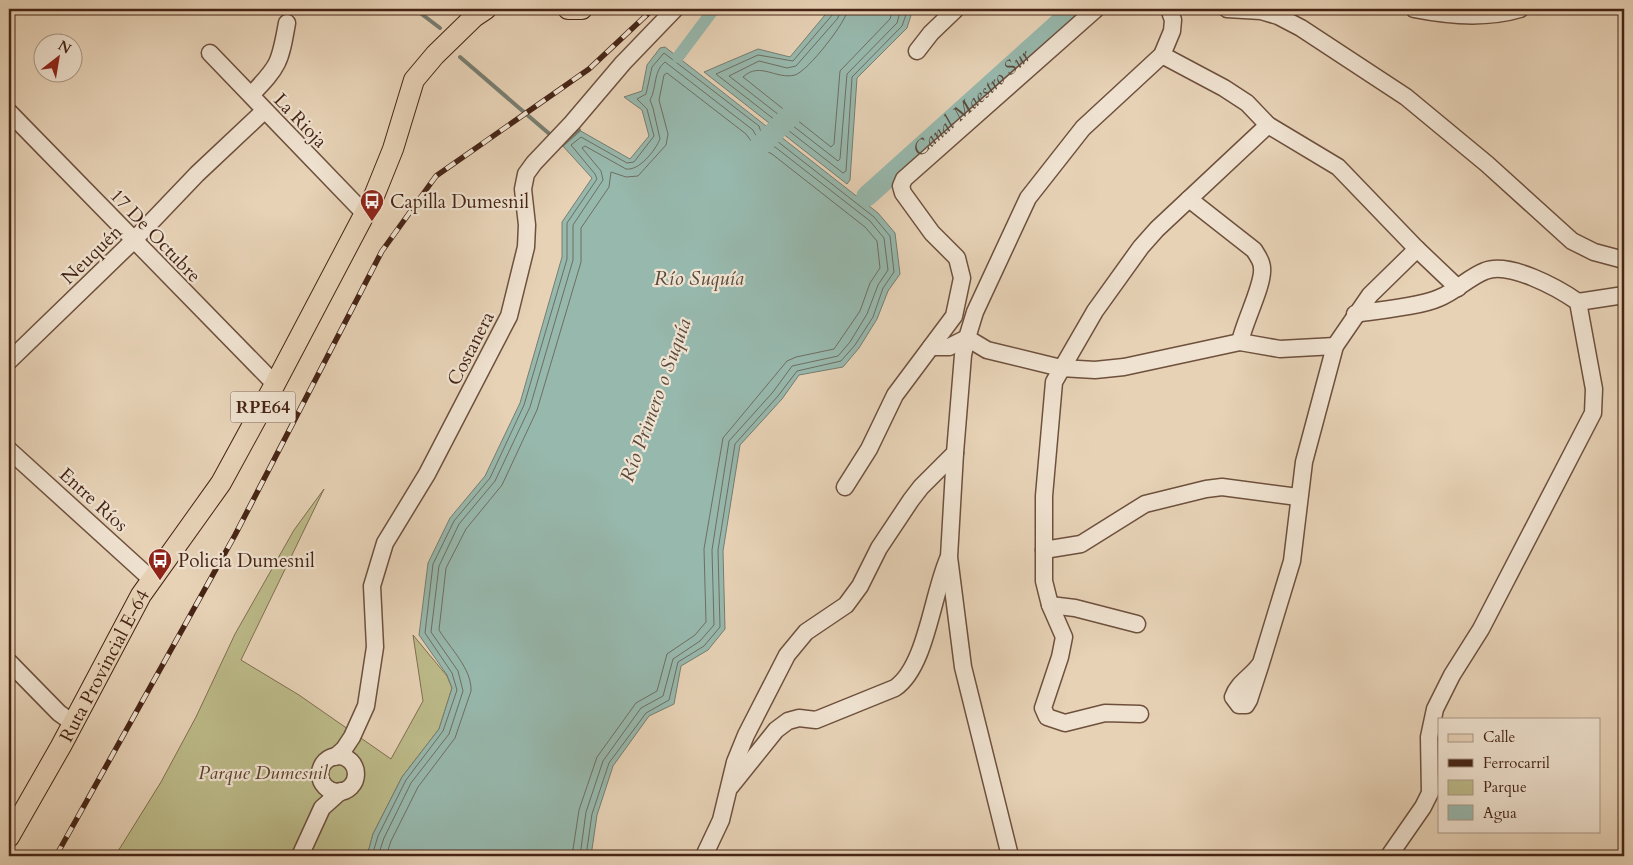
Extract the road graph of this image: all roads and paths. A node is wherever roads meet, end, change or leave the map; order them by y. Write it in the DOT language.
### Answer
graph roads {
  1 [pos="568,9"];
  2 [pos="582,9"];
  3 [pos="675,9"];
  4 [pos="956,9"];
  5 [pos="1096,9"];
  6 [pos="1169,9"];
  7 [pos="1227,9"];
  8 [pos="1414,9"];
  9 [pos="1520,9"];
  10 [pos="480,13"];
  11 [pos="287,23"];
  12 [pos="917,51"];
  13 [pos="210,53"];
  14 [pos="1162,55"];
  15 [pos="250,95"];
  16 [pos="264,111"];
  17 [pos="9,112"];
  18 [pos="1268,125"];
  19 [pos="1189,199"];
  20 [pos="365,214"];
  21 [pos="133,241"];
  22 [pos="1417,249"];
  23 [pos="1624,260"];
  24 [pos="1458,288"];
  25 [pos="1624,295"];
  26 [pos="1578,302"];
  27 [pos="1355,314"];
  28 [pos="967,338"];
  29 [pos="1240,342"];
  30 [pos="1335,346"];
  31 [pos="931,347"];
  32 [pos="9,361"];
  33 [pos="1061,368"];
  34 [pos="275,384"];
  35 [pos="9,450"];
  36 [pos="955,453"];
  37 [pos="845,487"];
  38 [pos="1298,497"];
  39 [pos="1044,550"];
  40 [pos="948,557"];
  41 [pos="152,579"];
  42 [pos="1050,605"];
  43 [pos="1137,624"];
  44 [pos="9,662"];
  45 [pos="1260,663"];
  46 [pos="1140,714"];
  47 [pos="73,723"];
  48 [pos="352,737"];
  49 [pos="335,757"];
  50 [pos="352,763"];
  51 [pos="323,783"];
  52 [pos="730,787"];
  53 [pos="341,791"];
  54 [pos="322,808"];
  55 [pos="9,837"];
  56 [pos="1006,853"];
  57 [pos="300,856"];
  58 [pos="704,856"];
  59 [pos="1389,856"];
  1 -- 2 [label="main road"];
  3 -- 48 [label="street, Costanera"];
  4 -- 12 [label="street"];
  5 -- 31 [label="street"];
  6 -- 14 [label="street"];
  7 -- 23 [label="street"];
  8 -- 9 [label="street"];
  10 -- 20 [label="main road, Ruta Provincial E-64 / RPE64"];
  11 -- 15 [label="street"];
  13 -- 15 [label="street, La Rioja"];
  14 -- 18 [label="street"];
  14 -- 28 [label="street"];
  15 -- 16 [label="street, La Rioja"];
  16 -- 20 [label="street, La Rioja"];
  16 -- 21 [label="street, Neuquén"];
  17 -- 21 [label="street, 17 De Octubre"];
  18 -- 19 [label="street"];
  18 -- 22 [label="street"];
  19 -- 29 [label="street"];
  19 -- 33 [label="street"];
  20 -- 34 [label="main road, Ruta Provincial E-64 / RPE64"];
  21 -- 32 [label="street, Neuquén"];
  21 -- 34 [label="street, 17 De Octubre"];
  22 -- 24 [label="street"];
  22 -- 27 [label="street"];
  24 -- 26 [label="street"];
  24 -- 27 [label="street"];
  25 -- 26 [label="street"];
  26 -- 59 [label="street"];
  27 -- 30 [label="street"];
  28 -- 31 [label="street"];
  28 -- 33 [label="street"];
  28 -- 36 [label="street"];
  29 -- 30 [label="street"];
  29 -- 33 [label="street"];
  30 -- 38 [label="street"];
  31 -- 37 [label="street"];
  33 -- 39 [label="street"];
  34 -- 41 [label="main road, Ruta Provincial E-64 / RPE64"];
  35 -- 41 [label="street, Entre Ríos"];
  36 -- 40 [label="street"];
  36 -- 52 [label="street"];
  38 -- 39 [label="street"];
  38 -- 45 [label="street"];
  39 -- 42 [label="street"];
  40 -- 52 [label="street"];
  40 -- 56 [label="street"];
  41 -- 47 [label="main road, Ruta Provincial E-64 / RPE64"];
  42 -- 43 [label="street"];
  42 -- 46 [label="street"];
  44 -- 47 [label="street"];
  47 -- 55 [label="main road, Ruta Provincial E-64 / RPE64"];
  48 -- 49 [label="street, Costanera"];
  48 -- 50 [label="street, Costanera"];
  49 -- 50 [label="street"];
  49 -- 51 [label="street, Costanera"];
  50 -- 53 [label="street, Costanera"];
  51 -- 53 [label="street"];
  51 -- 54 [label="street, Costanera"];
  52 -- 58 [label="street"];
  53 -- 54 [label="street, Costanera"];
  54 -- 57 [label="street, Costanera"];
}
